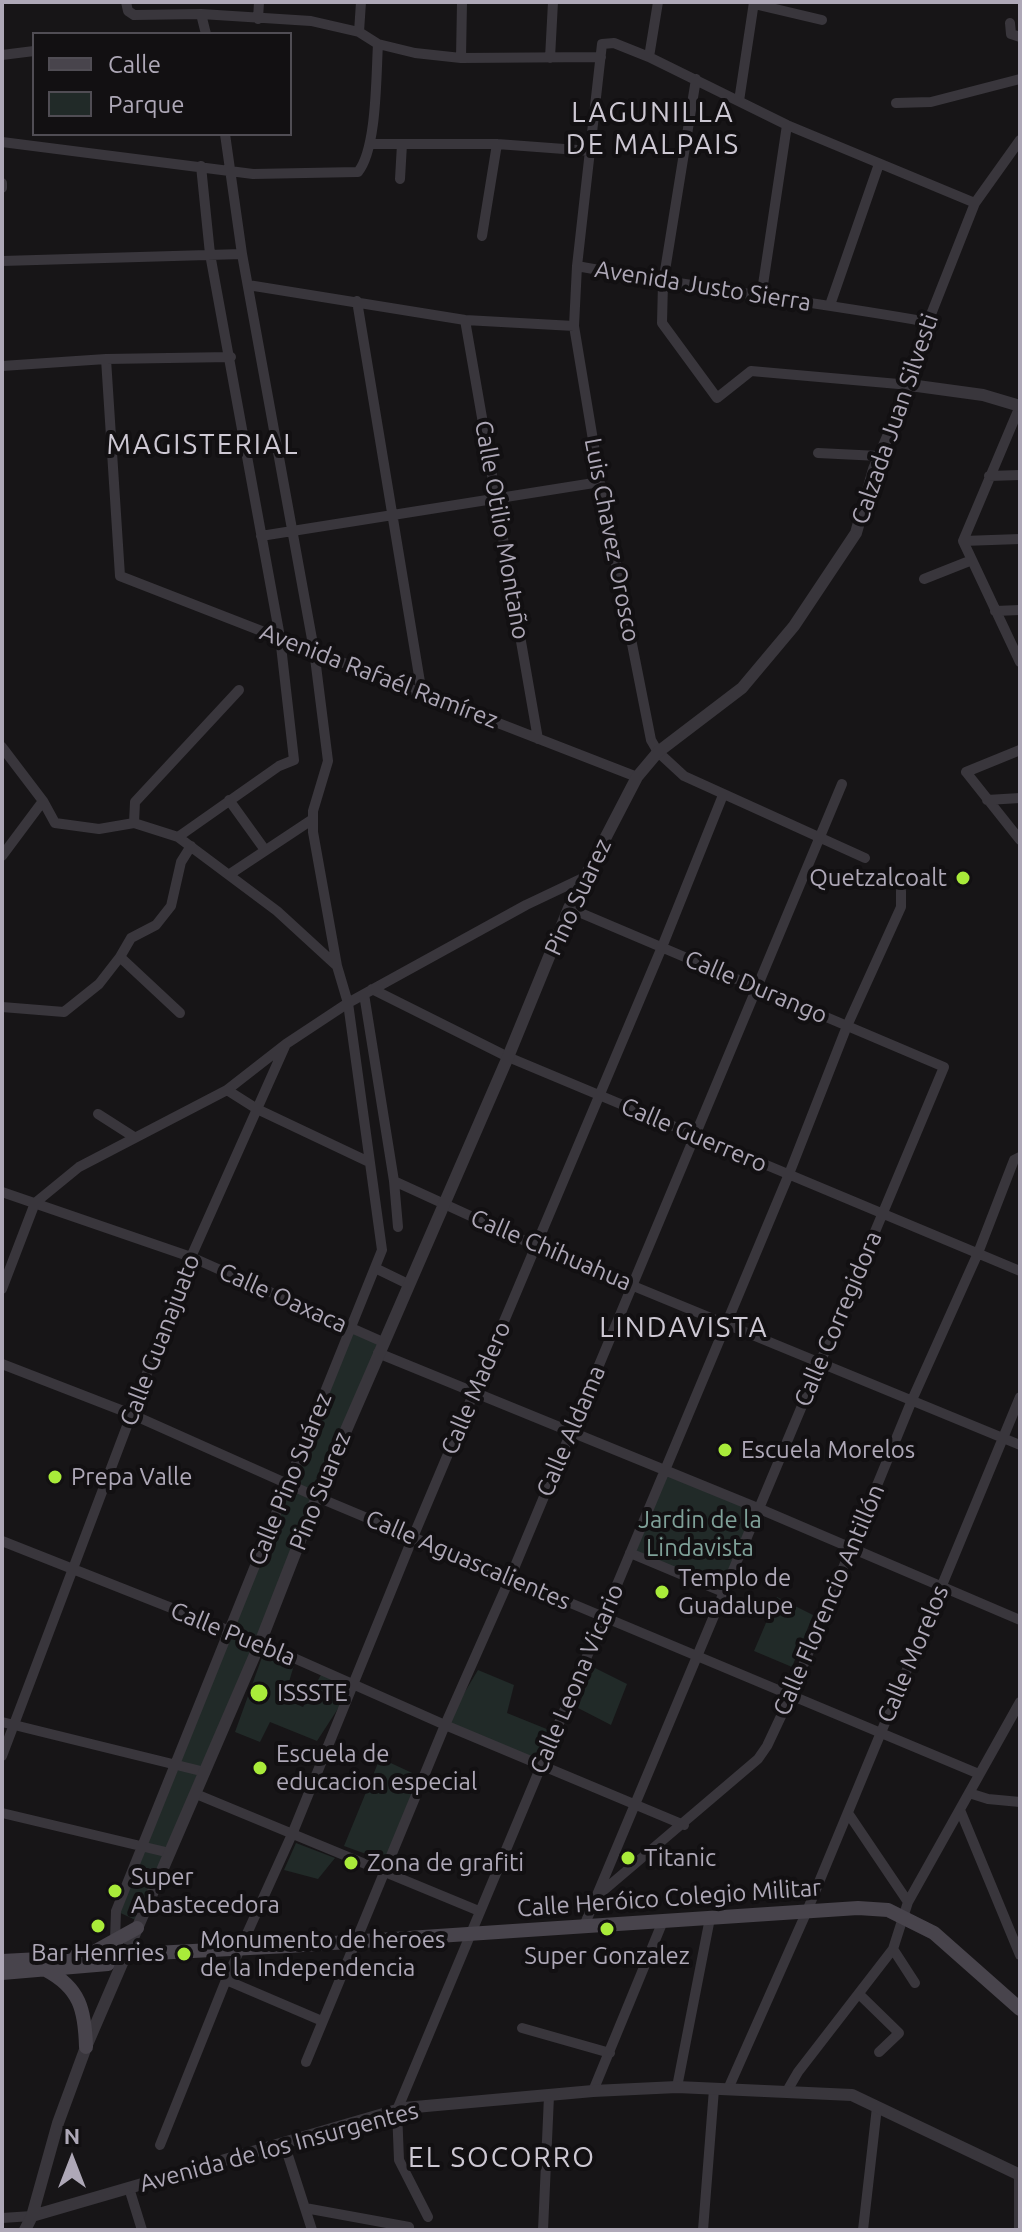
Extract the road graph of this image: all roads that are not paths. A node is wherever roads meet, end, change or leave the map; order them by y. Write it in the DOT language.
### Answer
graph roads {
  1 [pos="259,2"];
  2 [pos="361,2"];
  3 [pos="462,2"];
  4 [pos="553,2"];
  5 [pos="658,2"];
  6 [pos="754,3"];
  7 [pos="127,6"];
  8 [pos="201,14"];
  9 [pos="258,19"];
  10 [pos="822,20"];
  11 [pos="1010,23"];
  12 [pos="206,32"];
  13 [pos="359,32"];
  14 [pos="1020,37"];
  15 [pos="378,44"];
  16 [pos="32,51"];
  17 [pos="2,55"];
  18 [pos="601,57"];
  19 [pos="649,57"];
  20 [pos="461,58"];
  21 [pos="550,58"];
  22 [pos="696,79"];
  23 [pos="1020,79"];
  24 [pos="739,101"];
  25 [pos="896,103"];
  26 [pos="787,125"];
  27 [pos="225,136"];
  28 [pos="1020,140"];
  29 [pos="2,142"];
  30 [pos="370,144"];
  31 [pos="402,144"];
  32 [pos="497,144"];
  33 [pos="591,151"];
  34 [pos="879,164"];
  35 [pos="201,166"];
  36 [pos="231,170"];
  37 [pos="400,179"];
  38 [pos="975,203"];
  39 [pos="482,236"];
  40 [pos="210,254"];
  41 [pos="242,254"];
  42 [pos="2,261"];
  43 [pos="577,266"];
  44 [pos="663,283"];
  45 [pos="248,285"];
  46 [pos="761,298"];
  47 [pos="357,301"];
  48 [pos="830,305"];
  49 [pos="465,320"];
  50 [pos="928,322"];
  51 [pos="574,326"];
  52 [pos="231,357"];
  53 [pos="106,359"];
  54 [pos="2,366"];
  55 [pos="910,385"];
  56 [pos="1020,406"];
  57 [pos="818,453"];
  58 [pos="879,456"];
  59 [pos="1020,475"];
  60 [pos="989,476"];
  61 [pos="600,482"];
  62 [pos="496,499"];
  63 [pos="392,516"];
  64 [pos="294,530"];
  65 [pos="261,536"];
  66 [pos="1020,539"];
  67 [pos="963,541"];
  68 [pos="972,560"];
  69 [pos="924,579"];
  70 [pos="1020,610"];
  71 [pos="995,611"];
  72 [pos="280,637"];
  73 [pos="314,650"];
  74 [pos="1020,662"];
  75 [pos="239,690"];
  76 [pos="422,694"];
  77 [pos="538,739"];
  78 [pos="3,747"];
  79 [pos="1020,750"];
  80 [pos="658,752"];
  81 [pos="637,777"];
  82 [pos="842,784"];
  83 [pos="723,795"];
  84 [pos="1020,798"];
  85 [pos="229,800"];
  86 [pos="987,800"];
  87 [pos="43,801"];
  88 [pos="313,819"];
  89 [pos="134,823"];
  90 [pos="178,837"];
  91 [pos="817,839"];
  92 [pos="1020,840"];
  93 [pos="191,846"];
  94 [pos="265,850"];
  95 [pos="2,856"];
  96 [pos="865,858"];
  97 [pos="230,874"];
  98 [pos="585,877"];
  99 [pos="901,891"];
  100 [pos="569,908"];
  101 [pos="662,947"];
  102 [pos="120,957"];
  103 [pos="337,966"];
  104 [pos="756,987"];
  105 [pos="368,992"];
  106 [pos="348,1003"];
  107 [pos="2,1007"];
  108 [pos="180,1013"];
  109 [pos="847,1026"];
  110 [pos="286,1044"];
  111 [pos="508,1057"];
  112 [pos="944,1067"];
  113 [pos="227,1090"];
  114 [pos="599,1095"];
  115 [pos="257,1109"];
  116 [pos="98,1114"];
  117 [pos="695,1135"];
  118 [pos="134,1137"];
  119 [pos="1020,1157"];
  120 [pos="369,1162"];
  121 [pos="789,1174"];
  122 [pos="394,1181"];
  123 [pos="2,1192"];
  124 [pos="35,1203"];
  125 [pos="443,1204"];
  126 [pos="882,1213"];
  127 [pos="398,1227"];
  128 [pos="536,1246"];
  129 [pos="978,1253"];
  130 [pos="191,1257"];
  131 [pos="375,1268"];
  132 [pos="1020,1271"];
  133 [pos="408,1284"];
  134 [pos="632,1285"];
  135 [pos="2,1289"];
  136 [pos="726,1323"];
  137 [pos="351,1328"];
  138 [pos="380,1347"];
  139 [pos="820,1361"];
  140 [pos="2,1364"];
  141 [pos="474,1392"];
  142 [pos="1020,1397"];
  143 [pos="912,1400"];
  144 [pos="131,1414"];
  145 [pos="570,1433"];
  146 [pos="1003,1438"];
  147 [pos="1020,1445"];
  148 [pos="664,1470"];
  149 [pos="288,1483"];
  150 [pos="317,1497"];
  151 [pos="760,1509"];
  152 [pos="413,1537"];
  153 [pos="2,1541"];
  154 [pos="852,1548"];
  155 [pos="630,1553"];
  156 [pos="72,1569"];
  157 [pos="510,1578"];
  158 [pos="942,1586"];
  159 [pos="723,1592"];
  160 [pos="603,1617"];
  161 [pos="1020,1620"];
  162 [pos="229,1631"];
  163 [pos="260,1643"];
  164 [pos="697,1655"];
  165 [pos="353,1684"];
  166 [pos="791,1695"];
  167 [pos="1020,1702"];
  168 [pos="8,1724"];
  169 [pos="445,1725"];
  170 [pos="880,1734"];
  171 [pos="2,1756"];
  172 [pos="176,1763"];
  173 [pos="541,1766"];
  174 [pos="205,1772"];
  175 [pos="979,1774"];
  176 [pos="969,1793"];
  177 [pos="196,1794"];
  178 [pos="1020,1802"];
  179 [pos="634,1804"];
  180 [pos="960,1810"];
  181 [pos="2,1813"];
  182 [pos="848,1813"];
  183 [pos="684,1825"];
  184 [pos="293,1832"];
  185 [pos="143,1845"];
  186 [pos="170,1853"];
  187 [pos="384,1871"];
  188 [pos="595,1897"];
  189 [pos="906,1909"];
  190 [pos="479,1911"];
  191 [pos="807,1911"];
  192 [pos="710,1918"];
  193 [pos="663,1921"];
  194 [pos="584,1926"];
  195 [pos="137,1928"];
  196 [pos="470,1933"];
  197 [pos="115,1941"];
  198 [pos="354,1941"];
  199 [pos="242,1949"];
  200 [pos="893,1949"];
  201 [pos="1020,1955"];
  202 [pos="87,1956"];
  203 [pos="125,1959"];
  204 [pos="2,1961"];
  205 [pos="35,1967"];
  206 [pos="2,1973"];
  207 [pos="226,1980"];
  208 [pos="915,1983"];
  209 [pos="859,1994"];
  210 [pos="1020,2009"];
  211 [pos="322,2021"];
  212 [pos="522,2028"];
  213 [pos="86,2047"];
  214 [pos="879,2052"];
  215 [pos="610,2053"];
  216 [pos="306,2062"];
  217 [pos="677,2087"];
  218 [pos="714,2089"];
  219 [pos="728,2089"];
  220 [pos="593,2091"];
  221 [pos="787,2091"];
  222 [pos="549,2096"];
  223 [pos="877,2107"];
  224 [pos="397,2110"];
  225 [pos="284,2143"];
  226 [pos="160,2145"];
  227 [pos="1019,2175"];
  228 [pos="129,2188"];
  229 [pos="305,2208"];
  230 [pos="32,2216"];
  231 [pos="428,2217"];
  232 [pos="2,2218"];
  233 [pos="409,2227"];
  234 [pos="25,2230"];
  235 [pos="142,2230"];
  236 [pos="312,2230"];
  237 [pos="543,2230"];
  238 [pos="703,2230"];
  239 [pos="863,2230"];
  240 [pos="1019,2230"];
  1 -- 9 [label="street"];
  2 -- 13 [label="street"];
  3 -- 20 [label="street"];
  4 -- 21 [label="street"];
  5 -- 19 [label="street"];
  6 -- 10 [label="street"];
  6 -- 24 [label="street"];
  7 -- 8 [label="street"];
  8 -- 9 [label="street"];
  8 -- 12 [label="street"];
  9 -- 13 [label="street"];
  11 -- 14 [label="street"];
  13 -- 15 [label="street"];
  15 -- 20 [label="street"];
  15 -- 30 [label="street"];
  16 -- 17 [label="street"];
  18 -- 19 [label="street"];
  18 -- 21 [label="street"];
  18 -- 33 [label="street"];
  19 -- 22 [label="street"];
  20 -- 21 [label="street"];
  22 -- 24 [label="street"];
  22 -- 44 [label="street"];
  23 -- 25 [label="street"];
  24 -- 26 [label="street"];
  26 -- 34 [label="street"];
  26 -- 46 [label="street"];
  27 -- 36 [label="street"];
  28 -- 38 [label="street, Calzada Juan Silvesti"];
  29 -- 35 [label="street"];
  30 -- 31 [label="street"];
  30 -- 36 [label="street"];
  31 -- 32 [label="street"];
  31 -- 37 [label="street"];
  32 -- 33 [label="street"];
  32 -- 39 [label="street"];
  33 -- 43 [label="street"];
  34 -- 38 [label="street"];
  34 -- 48 [label="street"];
  35 -- 36 [label="street"];
  35 -- 40 [label="street"];
  36 -- 41 [label="street"];
  38 -- 50 [label="street, Calzada Juan Silvesti"];
  40 -- 41 [label="street"];
  40 -- 42 [label="street"];
  40 -- 52 [label="street"];
  41 -- 45 [label="street"];
  43 -- 44 [label="street, Avenida Justo Sierra"];
  43 -- 51 [label="street, Avenida Justo Sierra"];
  44 -- 46 [label="street, Avenida Justo Sierra"];
  44 -- 55 [label="street"];
  45 -- 47 [label="street"];
  45 -- 64 [label="street"];
  46 -- 48 [label="street, Avenida Justo Sierra"];
  47 -- 49 [label="street"];
  47 -- 63 [label="street"];
  48 -- 50 [label="street, Avenida Justo Sierra"];
  49 -- 51 [label="street"];
  49 -- 62 [label="street, Calle Otilio Montaño"];
  50 -- 55 [label="street, Calzada Juan Silvesti"];
  51 -- 61 [label="street, Luis Chavez Orosco"];
  52 -- 53 [label="street"];
  52 -- 65 [label="street"];
  53 -- 54 [label="street"];
  53 -- 72 [label="street, Avenida Rafaél Ramírez"];
  55 -- 56 [label="street"];
  55 -- 58 [label="street, Calzada Juan Silvesti"];
  56 -- 60 [label="street"];
  57 -- 58 [label="street"];
  58 -- 80 [label="street, Calzada Juan Silvesti"];
  59 -- 60 [label="street"];
  60 -- 67 [label="street"];
  61 -- 62 [label="street"];
  61 -- 80 [label="street, Luis Chavez Orosco"];
  62 -- 63 [label="street"];
  62 -- 77 [label="street, Calle Otilio Montaño"];
  63 -- 64 [label="street"];
  63 -- 76 [label="street"];
  64 -- 65 [label="street"];
  64 -- 73 [label="street"];
  65 -- 72 [label="street"];
  66 -- 67 [label="street"];
  67 -- 68 [label="street"];
  68 -- 69 [label="street"];
  68 -- 71 [label="street"];
  70 -- 71 [label="street"];
  71 -- 74 [label="street"];
  72 -- 73 [label="street, Avenida Rafaél Ramírez"];
  72 -- 85 [label="street"];
  73 -- 76 [label="street, Avenida Rafaél Ramírez"];
  73 -- 88 [label="street"];
  75 -- 89 [label="street"];
  76 -- 77 [label="street, Avenida Rafaél Ramírez"];
  77 -- 81 [label="street, Avenida Rafaél Ramírez"];
  78 -- 87 [label="street"];
  79 -- 86 [label="street"];
  80 -- 81 [label="street, Calzada Juan Silvesti"];
  80 -- 83 [label="street"];
  81 -- 98 [label="street, Pino Suarez"];
  82 -- 91 [label="street, Calle Aldama"];
  83 -- 91 [label="street"];
  83 -- 101 [label="street, Calle Madero"];
  84 -- 86 [label="street"];
  85 -- 90 [label="street"];
  85 -- 94 [label="street"];
  86 -- 92 [label="street"];
  87 -- 89 [label="street"];
  87 -- 95 [label="street"];
  88 -- 94 [label="street"];
  88 -- 103 [label="street"];
  89 -- 90 [label="street"];
  90 -- 93 [label="street"];
  91 -- 96 [label="street"];
  91 -- 104 [label="street, Calle Aldama"];
  93 -- 97 [label="street"];
  93 -- 102 [label="street"];
  94 -- 97 [label="street"];
  97 -- 103 [label="street"];
  98 -- 100 [label="street, Pino Suarez"];
  98 -- 105 [label="street"];
  99 -- 109 [label="street, Calle Leona Vicario"];
  100 -- 101 [label="street, Calle Durango"];
  100 -- 111 [label="street, Pino Suarez"];
  101 -- 104 [label="street, Calle Durango"];
  101 -- 114 [label="street, Calle Madero"];
  102 -- 107 [label="street"];
  102 -- 108 [label="street"];
  103 -- 106 [label="street"];
  104 -- 109 [label="street, Calle Durango"];
  104 -- 117 [label="street, Calle Aldama"];
  105 -- 106 [label="street"];
  105 -- 111 [label="street, Calle Guerrero"];
  105 -- 122 [label="street"];
  106 -- 110 [label="street"];
  106 -- 120 [label="street, Calle Pino Suárez"];
  109 -- 112 [label="street, Calle Durango"];
  109 -- 121 [label="street, Calle Leona Vicario"];
  110 -- 113 [label="street"];
  110 -- 115 [label="street, Calle Guanajuato"];
  111 -- 114 [label="street, Calle Guerrero"];
  111 -- 125 [label="street, Pino Suarez"];
  112 -- 126 [label="street, Calle Corregidora"];
  113 -- 115 [label="street"];
  113 -- 118 [label="street"];
  114 -- 117 [label="street, Calle Guerrero"];
  114 -- 128 [label="street, Calle Madero"];
  115 -- 120 [label="street"];
  115 -- 130 [label="street, Calle Guanajuato"];
  116 -- 118 [label="street"];
  117 -- 121 [label="street, Calle Guerrero"];
  117 -- 134 [label="street, Calle Aldama"];
  118 -- 124 [label="street"];
  119 -- 129 [label="street, Calle Florencio Antillón"];
  120 -- 131 [label="street, Calle Pino Suárez"];
  121 -- 126 [label="street, Calle Guerrero"];
  121 -- 136 [label="street, Calle Leona Vicario"];
  122 -- 125 [label="street, Calle Chihuahua"];
  122 -- 127 [label="street"];
  123 -- 124 [label="street, Calle Oaxaca"];
  124 -- 130 [label="street, Calle Oaxaca"];
  124 -- 135 [label="street"];
  125 -- 128 [label="street, Calle Chihuahua"];
  125 -- 133 [label="street, Pino Suarez"];
  126 -- 129 [label="street, Calle Guerrero"];
  126 -- 139 [label="street, Calle Corregidora"];
  128 -- 134 [label="street, Calle Chihuahua"];
  128 -- 141 [label="street, Calle Madero"];
  129 -- 132 [label="street, Calle Guerrero"];
  129 -- 143 [label="street, Calle Florencio Antillón"];
  130 -- 137 [label="street, Calle Oaxaca"];
  130 -- 144 [label="street, Calle Guanajuato"];
  131 -- 133 [label="street"];
  131 -- 137 [label="street, Calle Pino Suárez"];
  133 -- 138 [label="street, Pino Suarez"];
  134 -- 136 [label="street, Calle Chihuahua"];
  134 -- 145 [label="street, Calle Aldama"];
  136 -- 139 [label="street, Calle Chihuahua"];
  136 -- 148 [label="street, Calle Leona Vicario"];
  137 -- 138 [label="street, Calle Oaxaca"];
  137 -- 149 [label="street, Calle Pino Suárez"];
  138 -- 141 [label="street, Calle Oaxaca"];
  138 -- 150 [label="street, Pino Suarez"];
  139 -- 143 [label="street, Calle Chihuahua"];
  139 -- 151 [label="street, Calle Corregidora"];
  140 -- 144 [label="street, Calle Aguascalientes"];
  141 -- 145 [label="street, Calle Oaxaca"];
  141 -- 152 [label="street, Calle Madero"];
  142 -- 146 [label="street, Calle Morelos"];
  143 -- 146 [label="street, Calle Chihuahua"];
  143 -- 154 [label="street, Calle Florencio Antillón"];
  144 -- 149 [label="street, Calle Aguascalientes"];
  144 -- 156 [label="street, Calle Guanajuato"];
  145 -- 148 [label="street, Calle Oaxaca"];
  145 -- 157 [label="street, Calle Aldama"];
  146 -- 147 [label="street, Calle Chihuahua"];
  146 -- 158 [label="street, Calle Morelos"];
  148 -- 151 [label="street, Calle Oaxaca"];
  148 -- 155 [label="street, Calle Leona Vicario"];
  149 -- 150 [label="street, Calle Aguascalientes"];
  149 -- 162 [label="street, Calle Pino Suárez"];
  150 -- 152 [label="street, Calle Aguascalientes"];
  150 -- 163 [label="street, Pino Suarez"];
  151 -- 154 [label="street, Calle Oaxaca"];
  151 -- 159 [label="street, Calle Corregidora"];
  152 -- 157 [label="street, Calle Aguascalientes"];
  152 -- 165 [label="street, Calle Madero"];
  153 -- 156 [label="street, Calle Puebla"];
  154 -- 158 [label="street, Calle Oaxaca"];
  154 -- 166 [label="street, Calle Florencio Antillón"];
  155 -- 159 [label="street"];
  155 -- 160 [label="street, Calle Leona Vicario"];
  156 -- 162 [label="street, Calle Puebla"];
  156 -- 168 [label="street, Calle Guanajuato"];
  157 -- 160 [label="street, Calle Aguascalientes"];
  157 -- 169 [label="street, Calle Aldama"];
  158 -- 161 [label="street, Calle Oaxaca"];
  158 -- 170 [label="street, Calle Morelos"];
  159 -- 164 [label="street, Calle Corregidora"];
  160 -- 164 [label="street, Calle Aguascalientes"];
  160 -- 173 [label="street, Calle Leona Vicario"];
  162 -- 163 [label="street, Calle Puebla"];
  162 -- 172 [label="street, Calle Pino Suárez"];
  163 -- 165 [label="street, Calle Puebla"];
  163 -- 174 [label="street, Pino Suarez"];
  164 -- 166 [label="street, Calle Aguascalientes"];
  164 -- 179 [label="street, Calle Corregidora"];
  165 -- 169 [label="street, Calle Puebla"];
  165 -- 184 [label="street, Calle Madero"];
  166 -- 170 [label="street, Calle Aguascalientes"];
  166 -- 183 [label="street, Calle Florencio Antillón"];
  167 -- 175 [label="street"];
  168 -- 171 [label="street, Calle Guanajuato"];
  168 -- 172 [label="street"];
  169 -- 173 [label="street, Calle Puebla"];
  169 -- 187 [label="street, Calle Aldama"];
  170 -- 175 [label="street, Calle Aguascalientes"];
  170 -- 182 [label="street, Calle Morelos"];
  172 -- 174 [label="street"];
  172 -- 185 [label="street, Calle Pino Suárez"];
  173 -- 179 [label="street, Calle Puebla"];
  173 -- 190 [label="street, Calle Leona Vicario"];
  174 -- 177 [label="street, Pino Suarez"];
  175 -- 176 [label="street"];
  176 -- 178 [label="street"];
  176 -- 180 [label="street"];
  177 -- 184 [label="street"];
  177 -- 186 [label="street, Pino Suarez"];
  179 -- 183 [label="street, Calle Puebla"];
  179 -- 188 [label="street, Calle Corregidora"];
  180 -- 189 [label="street"];
  180 -- 201 [label="street"];
  181 -- 185 [label="street"];
  182 -- 189 [label="street"];
  182 -- 191 [label="street, Calle Morelos"];
  183 -- 188 [label="street, Calle Florencio Antillón"];
  184 -- 187 [label="street"];
  184 -- 199 [label="street, Calle Madero"];
  185 -- 186 [label="street"];
  185 -- 197 [label="street, Calle Pino Suárez"];
  186 -- 195 [label="street, Pino Suarez"];
  187 -- 190 [label="street"];
  187 -- 198 [label="street, Calle Aldama"];
  188 -- 194 [label="street, Calle Corregidora"];
  189 -- 191 [label="main road, Calle Heróico Colegio Militar"];
  189 -- 200 [label="street"];
  189 -- 210 [label="main road, Calle Heróico Colegio Militar"];
  190 -- 196 [label="street, Calle Leona Vicario"];
  191 -- 192 [label="main road, Calle Heróico Colegio Militar"];
  191 -- 219 [label="street, Calle Morelos"];
  192 -- 193 [label="main road, Calle Heróico Colegio Militar"];
  192 -- 217 [label="street"];
  193 -- 194 [label="main road, Calle Heróico Colegio Militar"];
  193 -- 215 [label="street"];
  194 -- 196 [label="main road, Calle Heróico Colegio Militar"];
  195 -- 197 [label="main road"];
  195 -- 203 [label="street, Pino Suarez"];
  196 -- 198 [label="main road, Calle Heróico Colegio Militar"];
  196 -- 224 [label="street, Calle Leona Vicario"];
  197 -- 202 [label="main road"];
  198 -- 199 [label="main road, Calle Heróico Colegio Militar"];
  198 -- 211 [label="street, Calle Aldama"];
  199 -- 203 [label="main road, Calle Heróico Colegio Militar"];
  199 -- 207 [label="street, Calle Madero"];
  200 -- 208 [label="street"];
  200 -- 209 [label="street"];
  202 -- 203 [label="main road, Calle Heróico Colegio Militar"];
  202 -- 205 [label="main road, Calle Heróico Colegio Militar"];
  203 -- 205 [label="main road, Calle Heróico Colegio Militar"];
  203 -- 213 [label="street, Pino Suarez"];
  204 -- 205 [label="main road, Calle Heróico Colegio Militar"];
  205 -- 206 [label="main road, Calle Heróico Colegio Militar"];
  205 -- 213 [label="main road"];
  207 -- 211 [label="street"];
  207 -- 226 [label="street, Calle Madero"];
  209 -- 214 [label="street"];
  209 -- 221 [label="street"];
  211 -- 216 [label="street, Calle Aldama"];
  212 -- 215 [label="street"];
  213 -- 230 [label="street, Pino Suarez"];
  215 -- 220 [label="street"];
  217 -- 218 [label="street, Avenida de los Insurgentes"];
  217 -- 220 [label="street, Avenida de los Insurgentes"];
  218 -- 219 [label="street, Avenida de los Insurgentes"];
  218 -- 238 [label="street"];
  219 -- 221 [label="street, Avenida de los Insurgentes"];
  220 -- 222 [label="street, Avenida de los Insurgentes"];
  221 -- 223 [label="street, Avenida de los Insurgentes"];
  222 -- 224 [label="street, Avenida de los Insurgentes"];
  222 -- 237 [label="street"];
  223 -- 227 [label="street, Avenida de los Insurgentes"];
  223 -- 239 [label="street"];
  224 -- 225 [label="street, Avenida de los Insurgentes"];
  224 -- 231 [label="street"];
  225 -- 228 [label="street, Avenida de los Insurgentes"];
  225 -- 229 [label="street"];
  227 -- 240 [label="street"];
  228 -- 230 [label="street, Avenida de los Insurgentes"];
  228 -- 235 [label="street"];
  229 -- 233 [label="street"];
  229 -- 236 [label="street"];
  230 -- 232 [label="street, Avenida de los Insurgentes"];
  230 -- 234 [label="street, Pino Suarez"];
}
